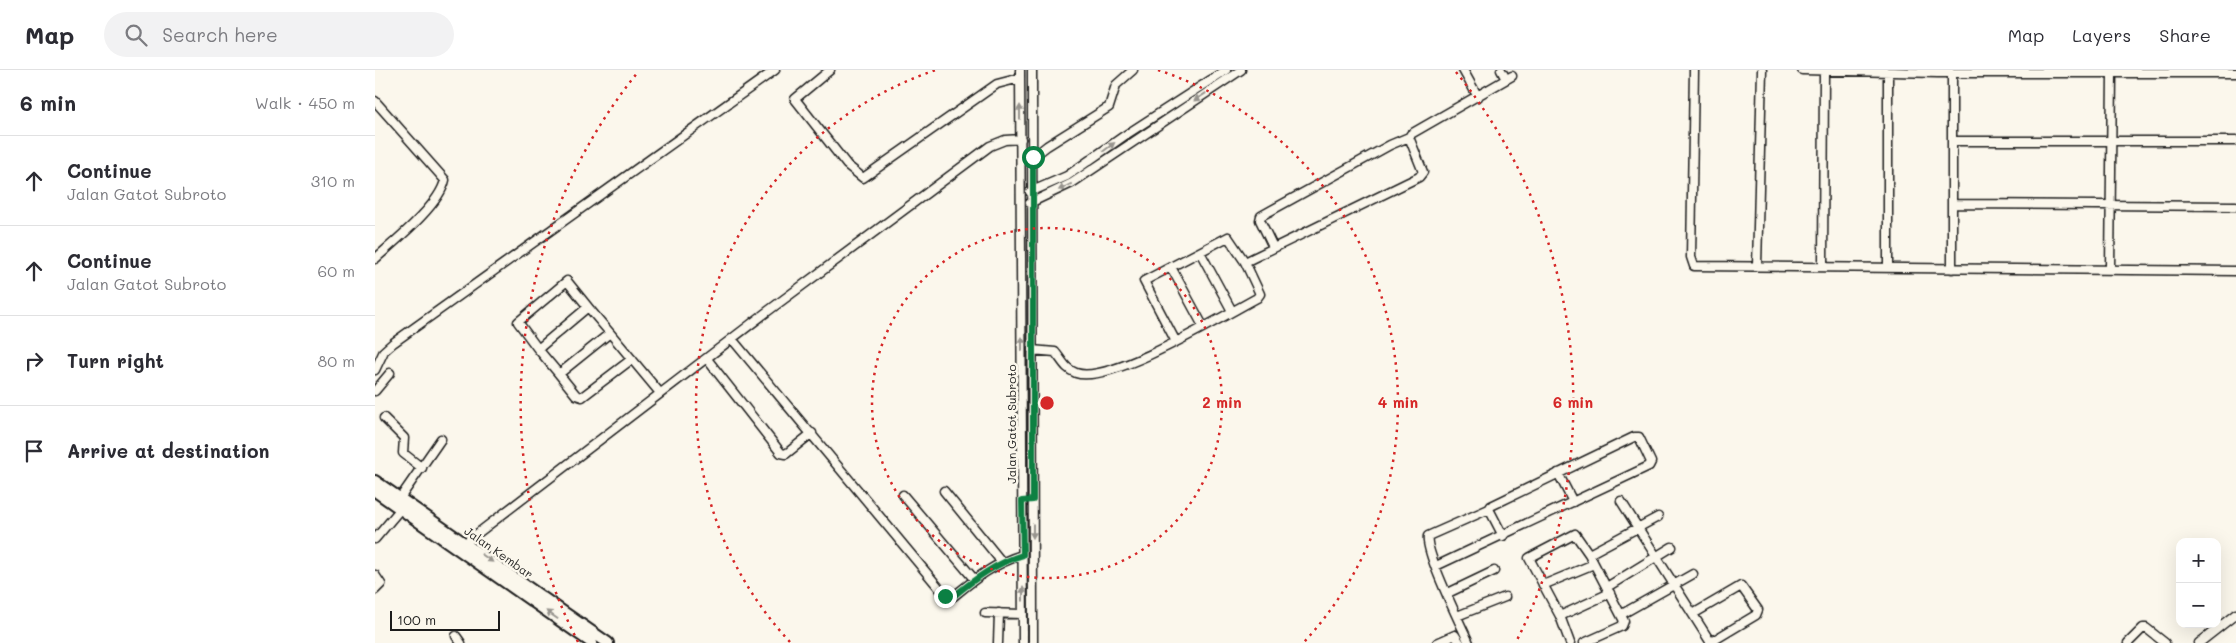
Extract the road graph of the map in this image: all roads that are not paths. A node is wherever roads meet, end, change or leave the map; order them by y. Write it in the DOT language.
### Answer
graph roads {
  1 [pos="775,70"];
  2 [pos="830,70"];
  3 [pos="1032,70"];
  4 [pos="1133,70"];
  5 [pos="1226,70"];
  6 [pos="1241,70"];
  7 [pos="1463,70"];
  8 [pos="1501,70"];
  9 [pos="1694,70"];
  10 [pos="1762,70"];
  11 [pos="1802,70"];
  12 [pos="1824,71"];
  13 [pos="1976,71"];
  14 [pos="1888,72"];
  15 [pos="1952,73"];
  16 [pos="2112,73"];
  17 [pos="1020,74"];
  18 [pos="2236,74"];
  19 [pos="1478,97"];
  20 [pos="375,100"];
  21 [pos="1409,137"];
  22 [pos="1021,139"];
  23 [pos="1953,141"];
  24 [pos="2236,141"];
  25 [pos="2111,142"];
  26 [pos="1033,157"];
  27 [pos="1033,191"];
  28 [pos="1021,196"];
  29 [pos="1033,202"];
  30 [pos="1021,204"];
  31 [pos="1953,204"];
  32 [pos="2110,206"];
  33 [pos="2236,206"];
  34 [pos="1273,248"];
  35 [pos="1200,252"];
  36 [pos="375,259"];
  37 [pos="1245,262"];
  38 [pos="1757,266"];
  39 [pos="1171,267"];
  40 [pos="1823,267"];
  41 [pos="1888,268"];
  42 [pos="1952,269"];
  43 [pos="2111,269"];
  44 [pos="2236,271"];
  45 [pos="588,307"];
  46 [pos="1232,312"];
  47 [pos="1203,326"];
  48 [pos="610,333"];
  49 [pos="732,339"];
  50 [pos="1175,340"];
  51 [pos="538,350"];
  52 [pos="1035,350"];
  53 [pos="707,358"];
  54 [pos="632,359"];
  55 [pos="375,370"];
  56 [pos="389,373"];
  57 [pos="559,374"];
  58 [pos="375,391"];
  59 [pos="660,393"];
  60 [pos="384,418"];
  61 [pos="812,434"];
  62 [pos="441,439"];
  63 [pos="422,468"];
  64 [pos="1558,473"];
  65 [pos="375,480"];
  66 [pos="1022,484"];
  67 [pos="1033,484"];
  68 [pos="375,491"];
  69 [pos="944,491"];
  70 [pos="903,495"];
  71 [pos="1033,500"];
  72 [pos="1022,501"];
  73 [pos="1621,501"];
  74 [pos="402,502"];
  75 [pos="1573,502"];
  76 [pos="1489,509"];
  77 [pos="1658,517"];
  78 [pos="1638,528"];
  79 [pos="1503,536"];
  80 [pos="375,539"];
  81 [pos="470,539"];
  82 [pos="1672,547"];
  83 [pos="1589,554"];
  84 [pos="1023,555"];
  85 [pos="1656,557"];
  86 [pos="1001,561"];
  87 [pos="1594,564"];
  88 [pos="1436,566"];
  89 [pos="1494,571"];
  90 [pos="1693,574"];
  91 [pos="375,575"];
  92 [pos="974,579"];
  93 [pos="1543,585"];
  94 [pos="1674,585"];
  95 [pos="375,590"];
  96 [pos="1609,590"];
  97 [pos="1448,593"];
  98 [pos="1505,597"];
  99 [pos="985,614"];
  100 [pos="999,614"];
  101 [pos="1023,614"];
  102 [pos="1622,614"];
  103 [pos="1693,614"];
  104 [pos="2236,614"];
  105 [pos="1457,616"];
  106 [pos="1560,616"];
  107 [pos="456,636"];
  108 [pos="1711,642"];
  109 [pos="461,643"];
  110 [pos="592,643"];
  111 [pos="608,643"];
  112 [pos="998,643"];
  113 [pos="1023,643"];
  114 [pos="1033,643"];
  115 [pos="1437,643"];
  116 [pos="1460,643"];
  117 [pos="1469,643"];
  118 [pos="1570,643"];
  119 [pos="1584,643"];
  120 [pos="2128,643"];
  121 [pos="2165,643"];
  122 [pos="2199,643"];
  1 -- 55 [label="street"];
  2 -- 17 [label="street"];
  3 -- 26 [label="street, Jalan Gatot Subroto"];
  4 -- 26 [label="street"];
  27 -- 5 [label="street, one-way"];
  6 -- 29 [label="street, one-way"];
  7 -- 19 [label="street"];
  8 -- 19 [label="street"];
  9 -- 38 [label="street"];
  10 -- 38 [label="street"];
  11 -- 12 [label="street"];
  12 -- 14 [label="street"];
  12 -- 40 [label="street"];
  13 -- 15 [label="street"];
  13 -- 16 [label="street"];
  14 -- 15 [label="street"];
  14 -- 41 [label="street"];
  15 -- 23 [label="street"];
  16 -- 18 [label="street"];
  16 -- 25 [label="street"];
  22 -- 17 [label="street, Jalan Gatot Subroto, one-way"];
  19 -- 21 [label="street"];
  20 -- 36 [label="street"];
  21 -- 34 [label="street"];
  21 -- 34 [label="street"];
  22 -- 28 [label="street, Jalan Gatot Subroto"];
  22 -- 49 [label="street"];
  23 -- 25 [label="street"];
  23 -- 31 [label="street"];
  24 -- 25 [label="street"];
  25 -- 32 [label="street"];
  26 -- 27 [label="street, Jalan Gatot Subroto"];
  27 -- 28 [label="street"];
  27 -- 29 [label="street, Jalan Gatot Subroto"];
  28 -- 30 [label="street, Jalan Gatot Subroto"];
  29 -- 30 [label="street"];
  29 -- 52 [label="street, Jalan Gatot Subroto"];
  66 -- 30 [label="street, Jalan Gatot Subroto, one-way"];
  31 -- 32 [label="street"];
  31 -- 42 [label="street"];
  32 -- 33 [label="street"];
  32 -- 43 [label="street"];
  34 -- 37 [label="street"];
  35 -- 37 [label="street"];
  35 -- 39 [label="street"];
  35 -- 46 [label="street"];
  37 -- 46 [label="street"];
  38 -- 40 [label="street"];
  39 -- 47 [label="street"];
  39 -- 50 [label="street"];
  40 -- 41 [label="street"];
  41 -- 42 [label="street"];
  42 -- 43 [label="street"];
  43 -- 44 [label="street"];
  45 -- 48 [label="street"];
  45 -- 51 [label="street"];
  45 -- 51 [label="street"];
  46 -- 47 [label="street"];
  47 -- 50 [label="street"];
  48 -- 54 [label="street"];
  48 -- 57 [label="street"];
  49 -- 53 [label="street"];
  49 -- 61 [label="street"];
  50 -- 52 [label="street"];
  51 -- 57 [label="street"];
  52 -- 67 [label="street, Jalan Gatot Subroto"];
  53 -- 59 [label="street"];
  53 -- 61 [label="street"];
  54 -- 57 [label="street"];
  54 -- 59 [label="street"];
  56 -- 58 [label="street"];
  59 -- 81 [label="street"];
  60 -- 63 [label="street"];
  61 -- 92 [label="street"];
  62 -- 63 [label="street"];
  63 -- 74 [label="street"];
  64 -- 75 [label="street"];
  64 -- 75 [label="street"];
  64 -- 76 [label="street"];
  65 -- 74 [label="main road, Jalan Kembar"];
  66 -- 67 [label="street"];
  66 -- 72 [label="street, Jalan Gatot Subroto"];
  67 -- 71 [label="street, Jalan Gatot Subroto"];
  68 -- 74 [label="main road, Jalan Kembar"];
  69 -- 86 [label="street"];
  70 -- 92 [label="street"];
  71 -- 72 [label="street"];
  71 -- 114 [label="street, Jalan Gatot Subroto, one-way"];
  72 -- 84 [label="street, Jalan Gatot Subroto"];
  73 -- 78 [label="street"];
  74 -- 80 [label="street"];
  74 -- 81 [label="main road, Jalan Kembar"];
  110 -- 74 [label="main road, Jalan Kembar, one-way"];
  75 -- 79 [label="street"];
  76 -- 79 [label="street"];
  76 -- 88 [label="street"];
  77 -- 78 [label="street"];
  78 -- 83 [label="street"];
  78 -- 85 [label="street"];
  79 -- 88 [label="street"];
  81 -- 111 [label="main road, Jalan Kembar, one-way"];
  82 -- 85 [label="street"];
  83 -- 87 [label="street"];
  83 -- 93 [label="street"];
  84 -- 86 [label="street"];
  101 -- 84 [label="street, Jalan Gatot Subroto, one-way"];
  85 -- 94 [label="street"];
  85 -- 96 [label="street"];
  86 -- 92 [label="street"];
  87 -- 93 [label="street"];
  87 -- 96 [label="street"];
  88 -- 97 [label="street"];
  89 -- 97 [label="street"];
  90 -- 94 [label="street"];
  91 -- 95 [label="street"];
  93 -- 106 [label="street"];
  94 -- 102 [label="street"];
  94 -- 103 [label="street"];
  96 -- 102 [label="street"];
  96 -- 106 [label="street"];
  97 -- 105 [label="street"];
  98 -- 105 [label="street"];
  99 -- 100 [label="street"];
  100 -- 101 [label="street"];
  100 -- 112 [label="street"];
  101 -- 113 [label="street, Jalan Gatot Subroto"];
  102 -- 119 [label="street"];
  103 -- 108 [label="street"];
  103 -- 108 [label="street"];
  104 -- 122 [label="street"];
  105 -- 117 [label="street"];
  106 -- 118 [label="street"];
  107 -- 109 [label="street"];
  115 -- 116 [label="street"];
  120 -- 121 [label="street"];
}
